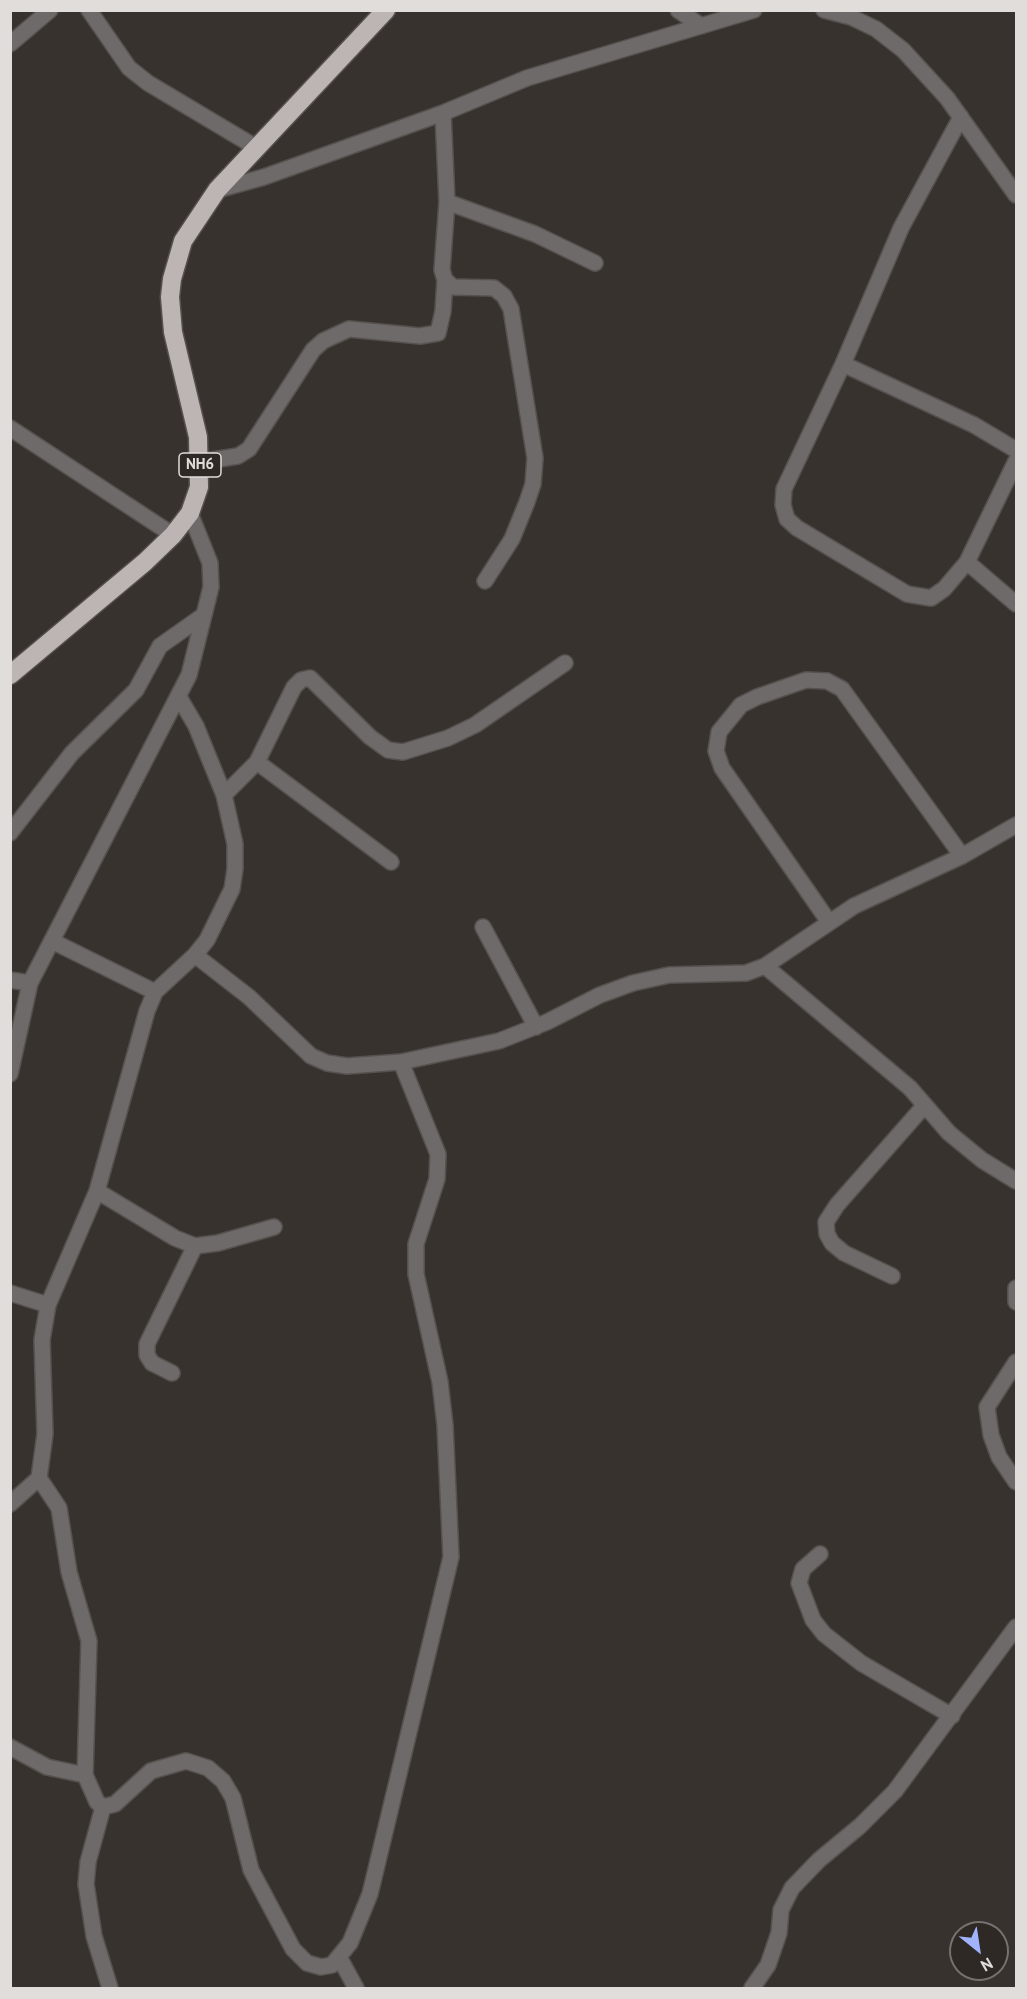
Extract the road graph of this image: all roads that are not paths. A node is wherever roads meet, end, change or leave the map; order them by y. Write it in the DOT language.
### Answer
graph roads {
  1 [pos="50,10"];
  2 [pos="89,10"];
  3 [pos="386,10"];
  4 [pos="678,10"];
  5 [pos="754,10"];
  6 [pos="824,10"];
  7 [pos="701,26"];
  8 [pos="10,44"];
  9 [pos="443,113"];
  10 [pos="962,117"];
  11 [pos="257,148"];
  12 [pos="218,190"];
  13 [pos="1017,195"];
  14 [pos="447,202"];
  15 [pos="595,263"];
  16 [pos="445,280"];
  17 [pos="843,364"];
  18 [pos="10,428"];
  19 [pos="1017,450"];
  20 [pos="1017,461"];
  21 [pos="200,462"];
  22 [pos="190,513"];
  23 [pos="173,535"];
  24 [pos="967,562"];
  25 [pos="485,580"];
  26 [pos="1017,604"];
  27 [pos="204,615"];
  28 [pos="566,663"];
  29 [pos="10,675"];
  30 [pos="179,697"];
  31 [pos="257,762"];
  32 [pos="224,795"];
  33 [pos="1015,831"];
  34 [pos="10,833"];
  35 [pos="962,856"];
  36 [pos="391,862"];
  37 [pos="829,922"];
  38 [pos="483,927"];
  39 [pos="52,941"];
  40 [pos="195,955"];
  41 [pos="765,966"];
  42 [pos="10,980"];
  43 [pos="30,983"];
  44 [pos="155,992"];
  45 [pos="536,1027"];
  46 [pos="401,1062"];
  47 [pos="10,1074"];
  48 [pos="925,1105"];
  49 [pos="1017,1181"];
  50 [pos="97,1191"];
  51 [pos="274,1227"];
  52 [pos="195,1246"];
  53 [pos="892,1276"];
  54 [pos="1017,1288"];
  55 [pos="10,1293"];
  56 [pos="1017,1302"];
  57 [pos="48,1305"];
  58 [pos="1017,1362"];
  59 [pos="172,1373"];
  60 [pos="39,1478"];
  61 [pos="1017,1482"];
  62 [pos="10,1504"];
  63 [pos="820,1554"];
  64 [pos="1017,1627"];
  65 [pos="952,1716"];
  66 [pos="10,1747"];
  67 [pos="85,1775"];
  68 [pos="103,1807"];
  69 [pos="339,1957"];
  70 [pos="110,1989"];
  71 [pos="356,1989"];
  72 [pos="752,1989"];
  1 -- 8 [label="street"];
  2 -- 11 [label="street"];
  3 -- 11 [label="highway, NH6"];
  4 -- 7 [label="street"];
  5 -- 7 [label="street"];
  6 -- 10 [label="street"];
  7 -- 9 [label="street"];
  9 -- 12 [label="street"];
  9 -- 14 [label="street"];
  10 -- 13 [label="street"];
  10 -- 17 [label="street"];
  11 -- 12 [label="highway, NH6"];
  12 -- 21 [label="highway, NH6"];
  14 -- 15 [label="street"];
  14 -- 16 [label="street"];
  16 -- 21 [label="street"];
  16 -- 25 [label="street"];
  17 -- 19 [label="street"];
  17 -- 24 [label="street"];
  18 -- 23 [label="street"];
  20 -- 24 [label="street"];
  21 -- 22 [label="highway, NH6"];
  22 -- 23 [label="highway, NH6"];
  22 -- 27 [label="street"];
  23 -- 29 [label="highway, NH6"];
  24 -- 26 [label="street"];
  27 -- 30 [label="street"];
  27 -- 34 [label="street"];
  28 -- 31 [label="street"];
  30 -- 32 [label="street"];
  30 -- 39 [label="street"];
  31 -- 32 [label="street"];
  31 -- 36 [label="street"];
  32 -- 40 [label="street"];
  33 -- 35 [label="street"];
  35 -- 37 [label="street"];
  35 -- 37 [label="street"];
  37 -- 41 [label="street"];
  38 -- 45 [label="street"];
  39 -- 43 [label="street"];
  39 -- 44 [label="street"];
  40 -- 44 [label="street"];
  40 -- 46 [label="street"];
  41 -- 45 [label="street"];
  41 -- 48 [label="street"];
  42 -- 43 [label="street"];
  43 -- 47 [label="street"];
  44 -- 50 [label="street"];
  45 -- 46 [label="street"];
  46 -- 69 [label="street"];
  48 -- 49 [label="street"];
  48 -- 53 [label="street"];
  50 -- 52 [label="street"];
  50 -- 57 [label="street"];
  51 -- 52 [label="street"];
  52 -- 59 [label="street"];
  54 -- 56 [label="street"];
  55 -- 57 [label="street"];
  57 -- 60 [label="street"];
  58 -- 61 [label="street"];
  60 -- 62 [label="street"];
  60 -- 67 [label="street"];
  63 -- 65 [label="street"];
  64 -- 65 [label="street"];
  65 -- 72 [label="street"];
  66 -- 67 [label="street"];
  67 -- 68 [label="street"];
  68 -- 69 [label="street"];
  68 -- 70 [label="street"];
  69 -- 71 [label="street"];
}
